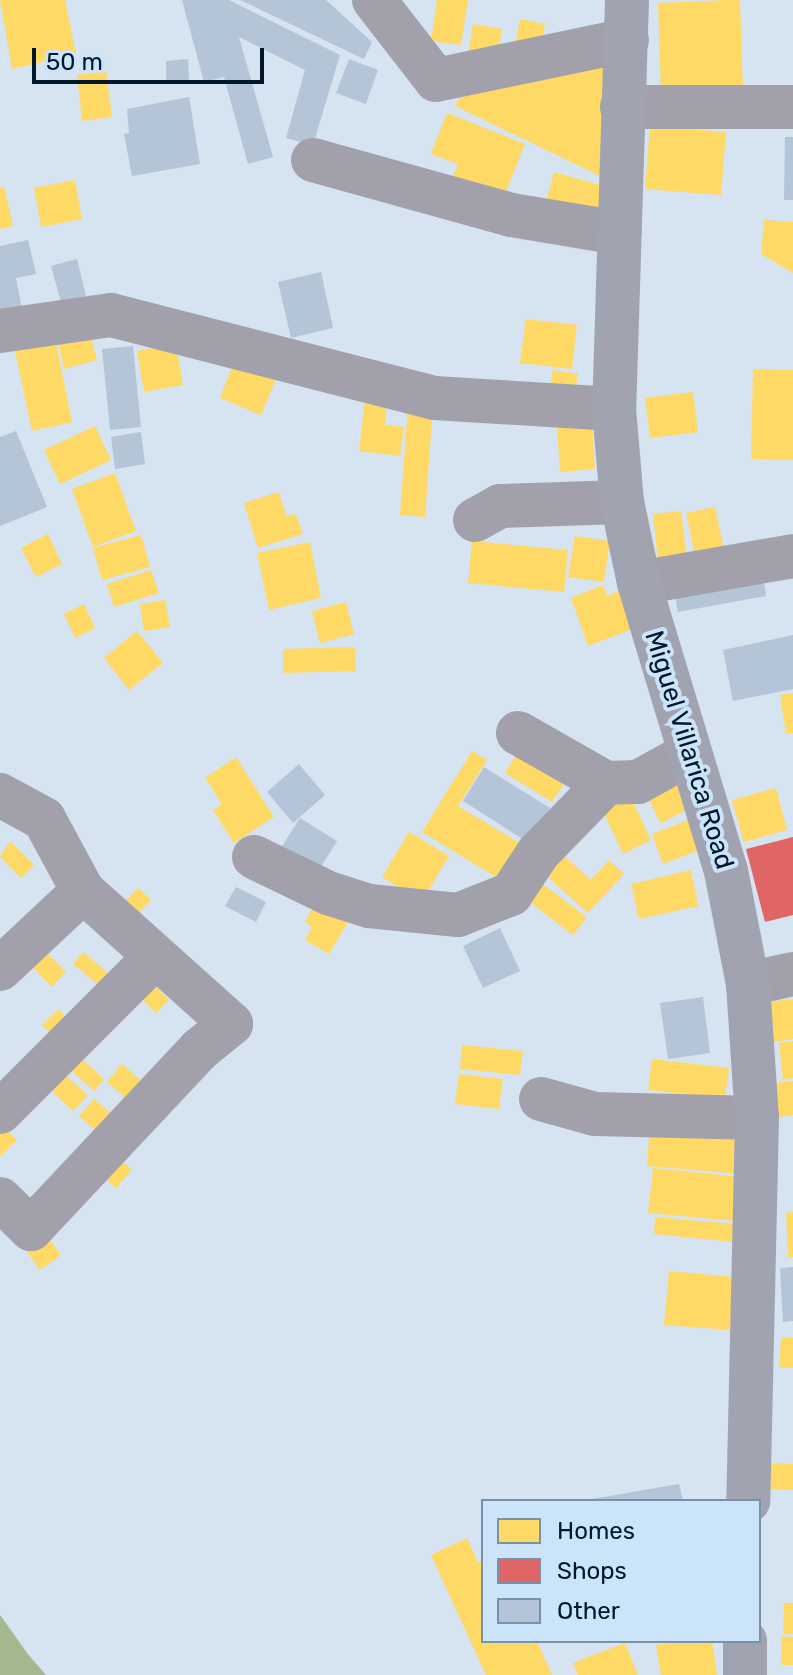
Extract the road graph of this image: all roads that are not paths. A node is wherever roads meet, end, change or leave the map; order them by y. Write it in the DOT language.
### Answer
graph roads {
  1 [pos="374,0"];
  2 [pos="627,20"];
  3 [pos="622,107"];
  4 [pos="793,107"];
  5 [pos="313,160"];
  6 [pos="620,233"];
  7 [pos="0,331"];
  8 [pos="614,409"];
  9 [pos="622,502"];
  10 [pos="475,520"];
  11 [pos="793,556"];
  12 [pos="639,583"];
  13 [pos="518,733"];
  14 [pos="689,754"];
  15 [pos="606,783"];
  16 [pos="4,802"];
  17 [pos="254,857"];
  18 [pos="83,891"];
  19 [pos="155,957"];
  20 [pos="0,969"];
  21 [pos="793,974"];
  22 [pos="748,984"];
  23 [pos="541,1099"];
  24 [pos="0,1112"];
  25 [pos="757,1118"];
  26 [pos="0,1199"];
  27 [pos="748,1499"];
  28 [pos="745,1643"];
  29 [pos="745,1675"];
  1 -- 2 [label="street"];
  2 -- 3 [label="main road, Miguel Villarica Road"];
  3 -- 4 [label="street"];
  3 -- 6 [label="main road, Miguel Villarica Road"];
  5 -- 6 [label="street"];
  6 -- 8 [label="main road, Miguel Villarica Road"];
  7 -- 8 [label="street"];
  8 -- 9 [label="main road, Miguel Villarica Road"];
  9 -- 10 [label="street"];
  9 -- 12 [label="main road, Miguel Villarica Road"];
  11 -- 12 [label="street"];
  12 -- 14 [label="main road, Miguel Villarica Road"];
  13 -- 15 [label="street"];
  14 -- 15 [label="street"];
  14 -- 22 [label="main road, Miguel Villarica Road"];
  15 -- 17 [label="street"];
  16 -- 18 [label="street"];
  18 -- 19 [label="street"];
  18 -- 20 [label="street"];
  19 -- 24 [label="street"];
  19 -- 26 [label="street"];
  21 -- 22 [label="street"];
  22 -- 25 [label="main road, Miguel Villarica Road"];
  23 -- 25 [label="street"];
  25 -- 27 [label="main road, Miguel Villarica Road"];
  28 -- 29 [label="main road"];
}
